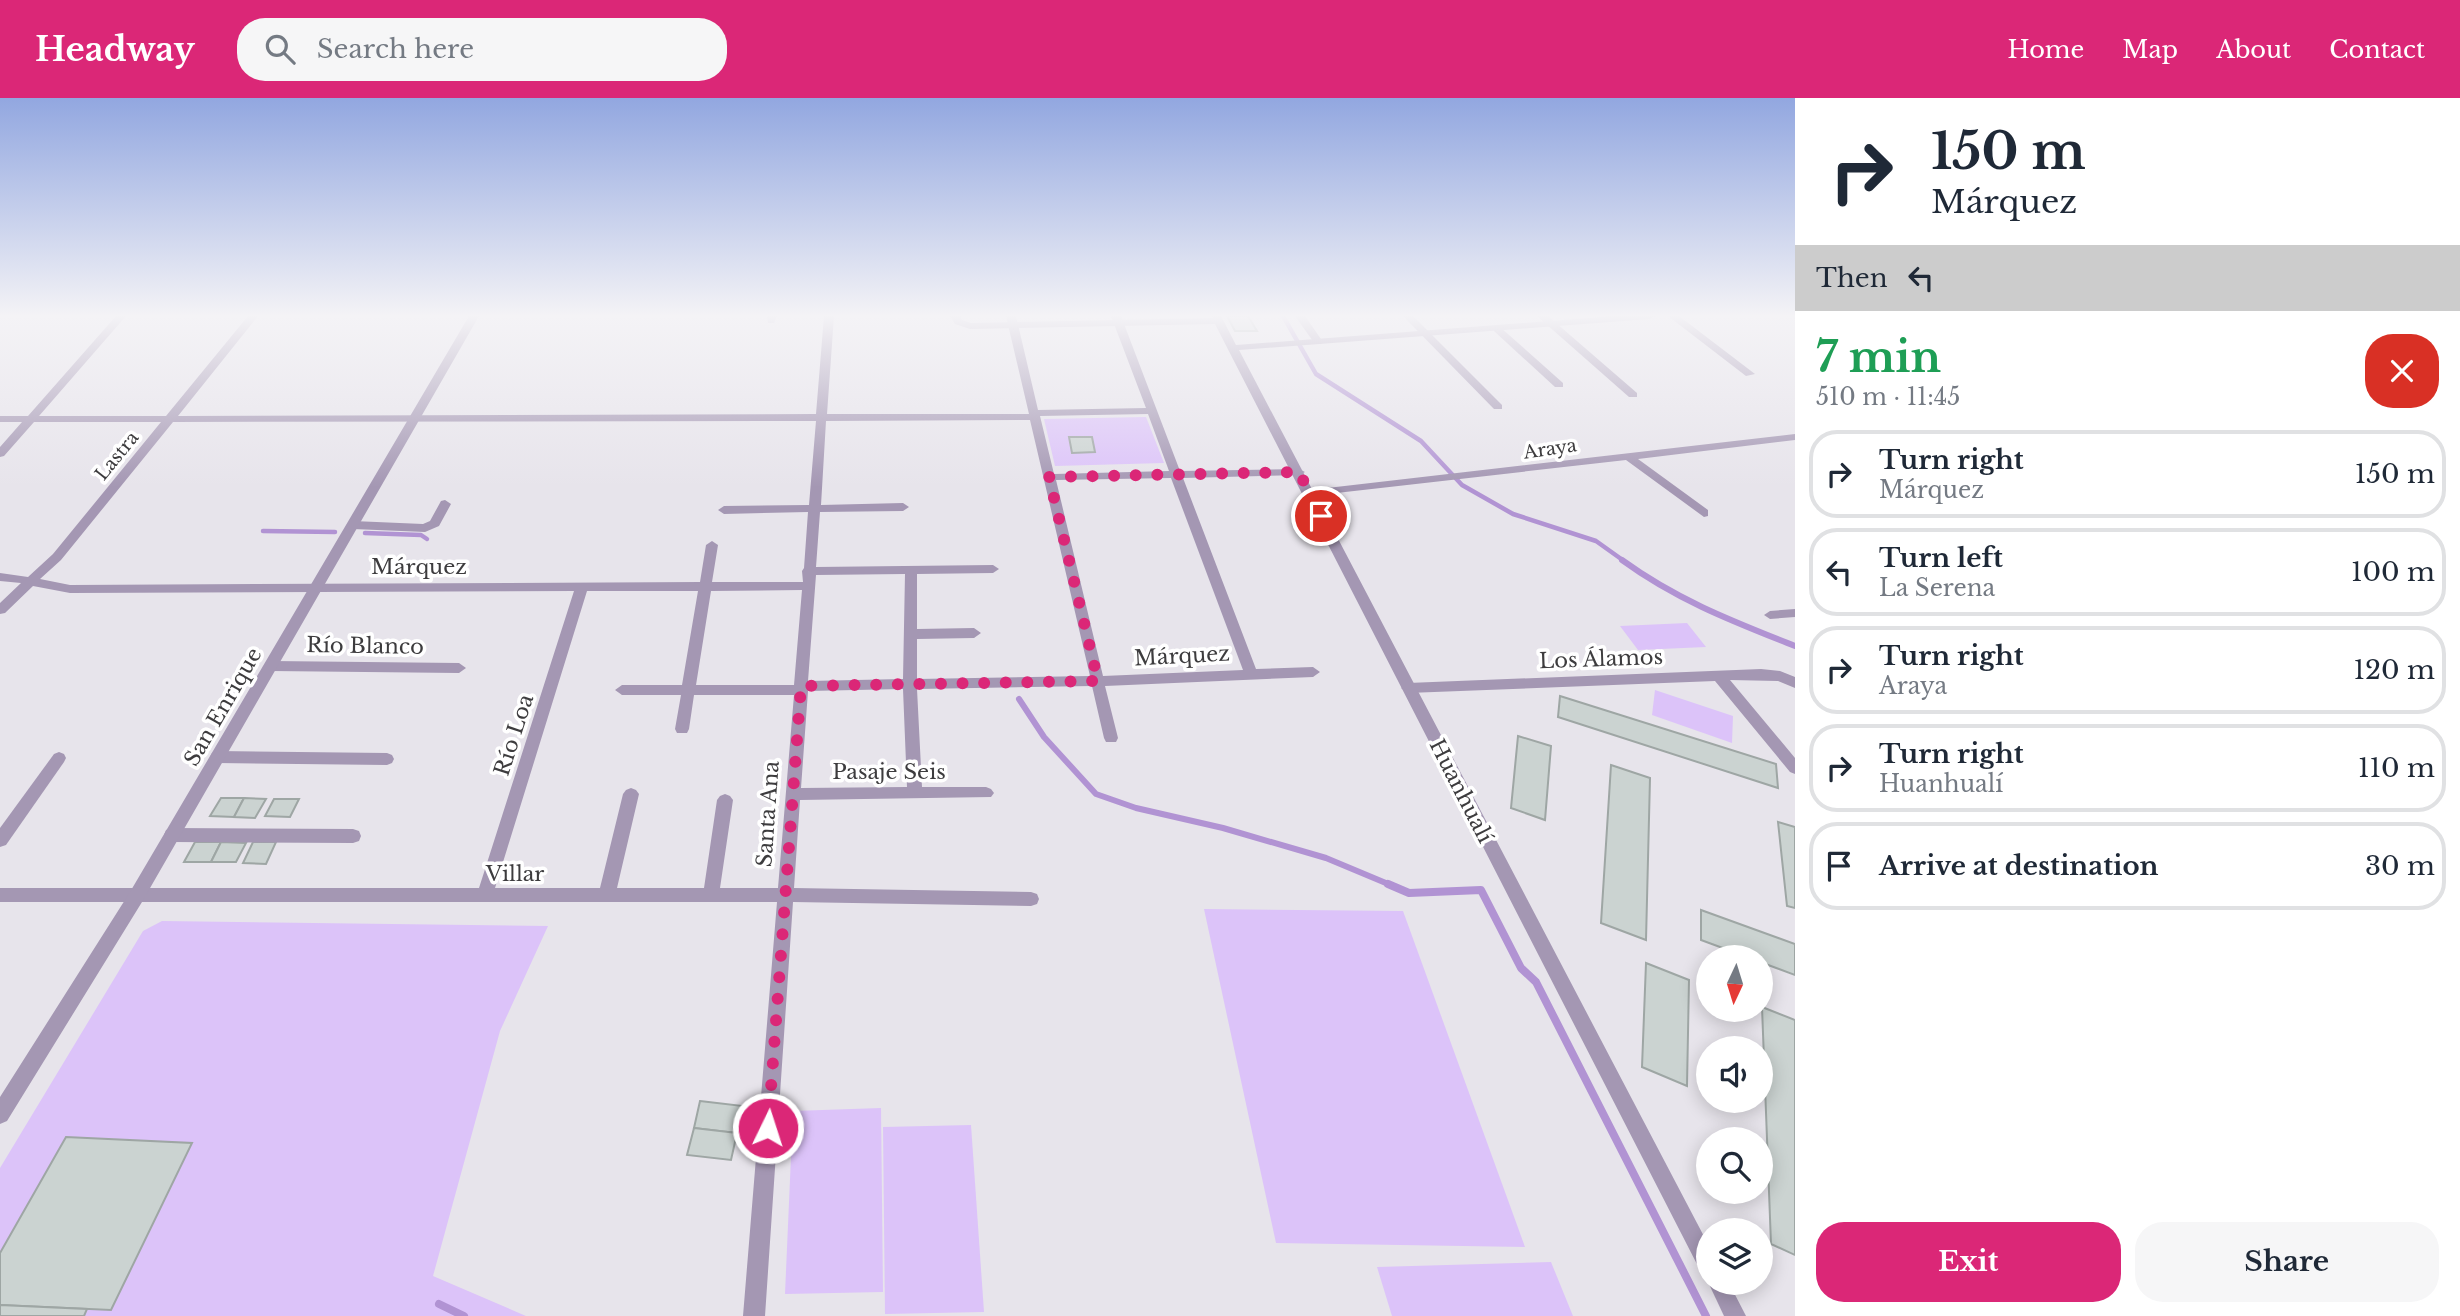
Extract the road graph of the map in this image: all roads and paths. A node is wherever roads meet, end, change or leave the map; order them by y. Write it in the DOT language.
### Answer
graph roads {
  1 [pos="71,373"];
  2 [pos="207,373"];
  3 [pos="441,373"];
  4 [pos="824,373"];
  5 [pos="1025,373"];
  6 [pos="1137,373"];
  7 [pos="1245,373"];
  8 [pos="1464,373"];
  9 [pos="1545,373"];
  10 [pos="1608,373"];
  11 [pos="1559,386"];
  12 [pos="1633,395"];
  13 [pos="1498,407"];
  14 [pos="1152,411"];
  15 [pos="1035,415"];
  16 [pos="820,416"];
  17 [pos="32,418"];
  18 [pos="0,419"];
  19 [pos="169,419"];
  20 [pos="414,419"];
  21 [pos="1795,438"];
  22 [pos="0,454"];
  23 [pos="1627,456"];
  24 [pos="1299,472"];
  25 [pos="1176,474"];
  26 [pos="1049,477"];
  27 [pos="1310,493"];
  28 [pos="445,504"];
  29 [pos="903,507"];
  30 [pos="724,510"];
  31 [pos="813,510"];
  32 [pos="1704,513"];
  33 [pos="353,526"];
  34 [pos="712,545"];
  35 [pos="911,569"];
  36 [pos="993,569"];
  37 [pos="808,571"];
  38 [pos="0,577"];
  39 [pos="33,580"];
  40 [pos="707,586"];
  41 [pos="807,586"];
  42 [pos="582,587"];
  43 [pos="316,588"];
  44 [pos="0,610"];
  45 [pos="1795,613"];
  46 [pos="1770,615"];
  47 [pos="974,633"];
  48 [pos="911,634"];
  49 [pos="271,666"];
  50 [pos="459,668"];
  51 [pos="1313,672"];
  52 [pos="1251,674"];
  53 [pos="1719,676"];
  54 [pos="1098,681"];
  55 [pos="1795,683"];
  56 [pos="910,684"];
  57 [pos="801,688"];
  58 [pos="1408,688"];
  59 [pos="622,690"];
  60 [pos="690,691"];
  61 [pos="682,729"];
  62 [pos="1111,738"];
  63 [pos="218,757"];
  64 [pos="59,758"];
  65 [pos="387,759"];
  66 [pos="1795,768"];
  67 [pos="986,793"];
  68 [pos="631,794"];
  69 [pos="792,794"];
  70 [pos="915,794"];
  71 [pos="725,800"];
  72 [pos="172,835"];
  73 [pos="353,836"];
  74 [pos="0,840"];
  75 [pos="607,894"];
  76 [pos="0,895"];
  77 [pos="485,895"];
  78 [pos="711,895"];
  79 [pos="786,895"];
  80 [pos="136,897"];
  81 [pos="1031,899"];
  82 [pos="0,1114"];
  83 [pos="1696,1242"];
  84 [pos="1724,1295"];
  85 [pos="754,1316"];
  86 [pos="1735,1316"];
  1 -- 17 [label="street"];
  2 -- 19 [label="street, Lastra"];
  3 -- 20 [label="street, San Enrique"];
  4 -- 16 [label="street, Santa Ana"];
  5 -- 15 [label="street"];
  6 -- 14 [label="street"];
  7 -- 24 [label="street, Huanhualí"];
  8 -- 13 [label="street"];
  9 -- 11 [label="street"];
  10 -- 12 [label="street"];
  14 -- 15 [label="street"];
  14 -- 25 [label="street"];
  15 -- 16 [label="street"];
  15 -- 26 [label="street"];
  16 -- 20 [label="street"];
  16 -- 31 [label="street, Santa Ana"];
  17 -- 18 [label="street"];
  17 -- 19 [label="street"];
  17 -- 22 [label="street"];
  19 -- 20 [label="street"];
  19 -- 39 [label="street, Lastra"];
  20 -- 33 [label="street, San Enrique"];
  21 -- 23 [label="street, Araya"];
  23 -- 27 [label="street, Araya"];
  23 -- 32 [label="street"];
  24 -- 25 [label="street"];
  24 -- 27 [label="street, Huanhualí"];
  25 -- 26 [label="street"];
  25 -- 52 [label="street"];
  26 -- 54 [label="street"];
  27 -- 58 [label="street, Huanhualí"];
  28 -- 33 [label="street"];
  29 -- 31 [label="street"];
  30 -- 31 [label="street"];
  31 -- 37 [label="street, Santa Ana"];
  33 -- 43 [label="street, San Enrique"];
  34 -- 40 [label="street"];
  35 -- 36 [label="street"];
  35 -- 37 [label="street"];
  35 -- 48 [label="street"];
  37 -- 41 [label="street, Santa Ana"];
  38 -- 39 [label="street, Márquez"];
  39 -- 43 [label="street, Márquez"];
  39 -- 44 [label="street, Lastra"];
  40 -- 41 [label="street, Márquez"];
  40 -- 42 [label="street, Márquez"];
  40 -- 60 [label="street"];
  41 -- 57 [label="street, Santa Ana"];
  42 -- 43 [label="street, Márquez"];
  42 -- 77 [label="street, Río Loa"];
  43 -- 49 [label="street, San Enrique"];
  45 -- 46 [label="street"];
  47 -- 48 [label="street"];
  48 -- 56 [label="street"];
  49 -- 50 [label="street, Río Blanco"];
  49 -- 63 [label="street, San Enrique"];
  51 -- 52 [label="street, Márquez"];
  52 -- 54 [label="street, Márquez"];
  53 -- 55 [label="street, Los Álamos"];
  53 -- 58 [label="street, Los Álamos"];
  53 -- 66 [label="street"];
  54 -- 56 [label="street, Márquez"];
  54 -- 62 [label="street"];
  56 -- 57 [label="street, Márquez"];
  56 -- 70 [label="street"];
  57 -- 60 [label="street, Márquez"];
  57 -- 69 [label="street, Santa Ana"];
  58 -- 83 [label="street, Huanhualí"];
  59 -- 60 [label="street, Márquez"];
  60 -- 61 [label="street"];
  63 -- 65 [label="street"];
  63 -- 72 [label="street, San Enrique"];
  64 -- 74 [label="street"];
  67 -- 70 [label="street, Pasaje Seis"];
  68 -- 75 [label="street"];
  69 -- 70 [label="street, Pasaje Seis"];
  69 -- 79 [label="street, Santa Ana"];
  71 -- 78 [label="street"];
  72 -- 73 [label="street"];
  72 -- 80 [label="street, San Enrique"];
  75 -- 77 [label="street, Villar"];
  75 -- 78 [label="street, Villar"];
  76 -- 80 [label="street, Villar"];
  77 -- 80 [label="street, Villar"];
  78 -- 79 [label="street, Villar"];
  79 -- 81 [label="street, Villar"];
  79 -- 85 [label="street, Santa Ana"];
  80 -- 82 [label="street, San Enrique"];
  84 -- 86 [label="street"];
}
